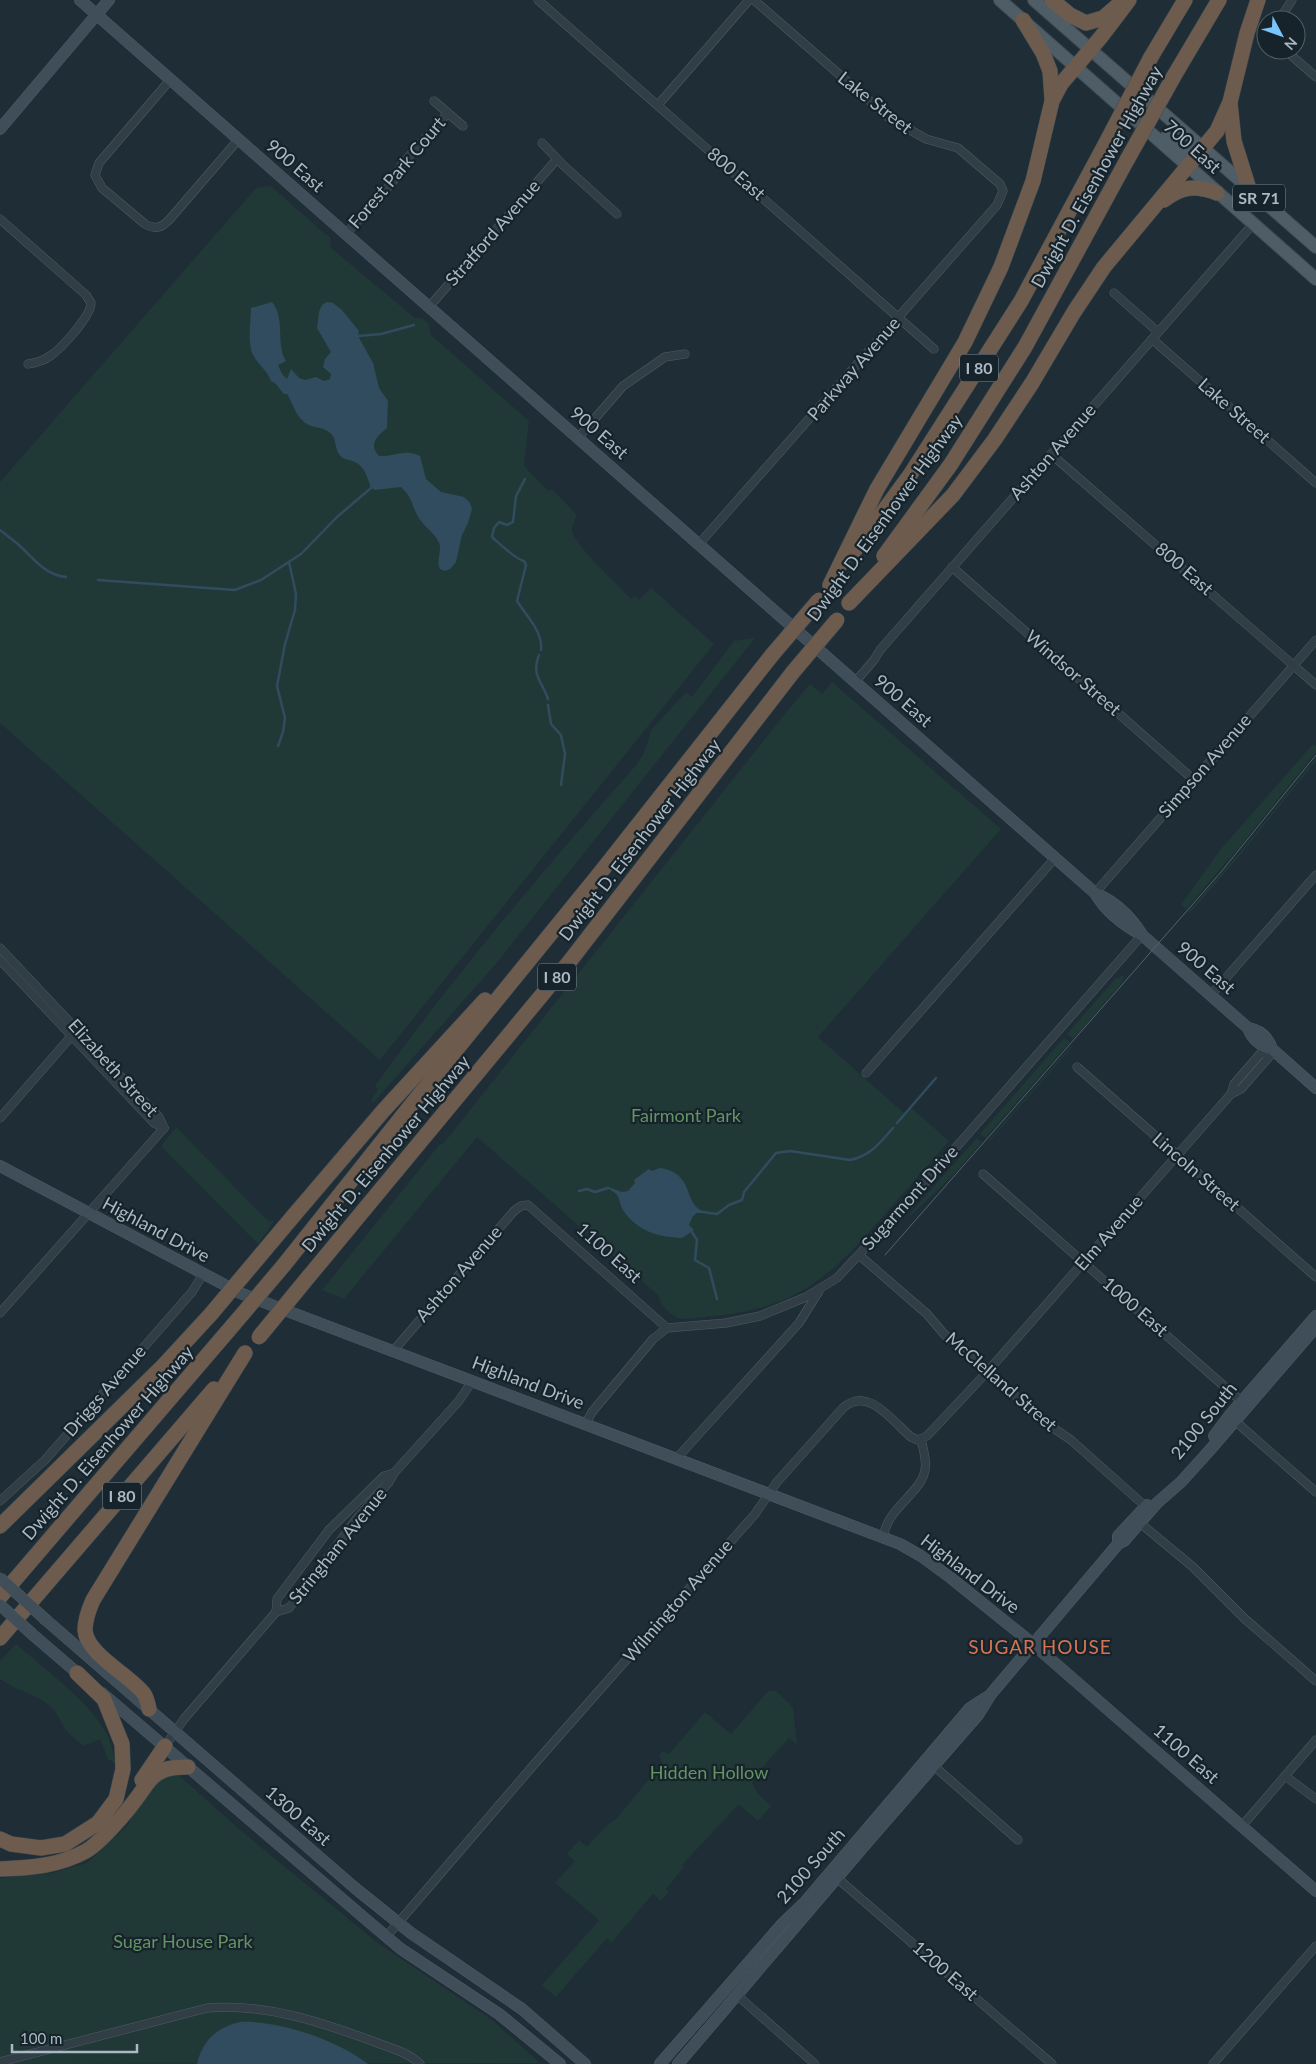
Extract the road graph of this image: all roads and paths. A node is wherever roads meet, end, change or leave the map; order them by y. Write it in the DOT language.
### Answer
graph roads {
  1 [pos="80,0"];
  2 [pos="110,0"];
  3 [pos="538,0"];
  4 [pos="749,0"];
  5 [pos="754,0"];
  6 [pos="1000,0"];
  7 [pos="1034,0"];
  8 [pos="1052,0"];
  9 [pos="1128,0"];
  10 [pos="1185,0"];
  11 [pos="1219,0"];
  12 [pos="1258,0"];
  13 [pos="96,15"];
  14 [pos="1023,20"];
  15 [pos="1090,50"];
  16 [pos="1296,60"];
  17 [pos="1080,70"];
  18 [pos="1316,77"];
  19 [pos="170,80"];
  20 [pos="434,101"];
  21 [pos="1052,101"];
  22 [pos="1230,102"];
  23 [pos="658,106"];
  24 [pos="448,113"];
  25 [pos="463,126"];
  26 [pos="0,129"];
  27 [pos="1188,136"];
  28 [pos="238,140"];
  29 [pos="542,143"];
  30 [pos="1203,148"];
  31 [pos="557,159"];
  32 [pos="1187,166"];
  33 [pos="1249,189"];
  34 [pos="1003,191"];
  35 [pos="1217,193"];
  36 [pos="1154,207"];
  37 [pos="617,214"];
  38 [pos="0,219"];
  39 [pos="1252,224"];
  40 [pos="346,234"];
  41 [pos="1316,247"];
  42 [pos="1316,279"];
  43 [pos="1114,293"];
  44 [pos="429,307"];
  45 [pos="899,318"];
  46 [pos="1158,332"];
  47 [pos="1152,340"];
  48 [pos="934,349"];
  49 [pos="685,354"];
  50 [pos="28,364"];
  51 [pos="578,438"];
  52 [pos="1052,454"];
  53 [pos="1316,483"];
  54 [pos="699,544"];
  55 [pos="952,567"];
  56 [pos="830,585"];
  57 [pos="849,603"];
  58 [pos="1316,640"];
  59 [pos="1294,666"];
  60 [pos="855,682"];
  61 [pos="1316,685"];
  62 [pos="1194,780"];
  63 [pos="1055,858"];
  64 [pos="600,873"];
  65 [pos="1316,875"];
  66 [pos="1095,893"];
  67 [pos="1142,935"];
  68 [pos="0,948"];
  69 [pos="0,960"];
  70 [pos="1211,995"];
  71 [pos="75,1032"];
  72 [pos="1273,1050"];
  73 [pos="1077,1067"];
  74 [pos="866,1072"];
  75 [pos="1316,1088"];
  76 [pos="0,1118"];
  77 [pos="1177,1155"];
  78 [pos="0,1166"];
  79 [pos="983,1174"];
  80 [pos="528,1205"];
  81 [pos="88,1214"];
  82 [pos="859,1255"];
  83 [pos="1083,1262"];
  84 [pos="202,1274"];
  85 [pos="1316,1277"];
  86 [pos="819,1291"];
  87 [pos="0,1314"];
  88 [pos="1316,1316"];
  89 [pos="1316,1327"];
  90 [pos="667,1328"];
  91 [pos="394,1350"];
  92 [pos="245,1353"];
  93 [pos="988,1372"];
  94 [pos="473,1380"];
  95 [pos="1260,1380"];
  96 [pos="1241,1401"];
  97 [pos="1235,1421"];
  98 [pos="586,1424"];
  99 [pos="921,1439"];
  100 [pos="677,1458"];
  101 [pos="394,1473"];
  102 [pos="1316,1492"];
  103 [pos="769,1494"];
  104 [pos="0,1501"];
  105 [pos="1145,1506"];
  106 [pos="6,1515"];
  107 [pos="0,1526"];
  108 [pos="1137,1526"];
  109 [pos="883,1538"];
  110 [pos="1118,1544"];
  111 [pos="0,1578"];
  112 [pos="0,1597"];
  113 [pos="0,1605"];
  114 [pos="276,1612"];
  115 [pos="0,1638"];
  116 [pos="1033,1644"];
  117 [pos="78,1673"];
  118 [pos="1316,1681"];
  119 [pos="990,1694"];
  120 [pos="149,1709"];
  121 [pos="175,1733"];
  122 [pos="1316,1740"];
  123 [pos="165,1746"];
  124 [pos="934,1766"];
  125 [pos="188,1767"];
  126 [pos="1285,1776"];
  127 [pos="1316,1799"];
  128 [pos="888,1803"];
  129 [pos="114,1823"];
  130 [pos="1242,1826"];
  131 [pos="0,1839"];
  132 [pos="870,1839"];
  133 [pos="1018,1840"];
  134 [pos="0,1869"];
  135 [pos="837,1878"];
  136 [pos="1316,1891"];
  137 [pos="398,1923"];
  138 [pos="783,1924"];
  139 [pos="386,1937"];
  140 [pos="1316,1946"];
  141 [pos="737,1995"];
  142 [pos="0,2062"];
  143 [pos="420,2064"];
  144 [pos="560,2064"];
  145 [pos="585,2064"];
  146 [pos="660,2064"];
  147 [pos="678,2064"];
  148 [pos="815,2064"];
  149 [pos="1052,2064"];
  150 [pos="1213,2064"];
  1 -- 13 [label="main road, 900 East"];
  2 -- 13 [label="main road"];
  3 -- 23 [label="street, 800 East"];
  4 -- 23 [label="street"];
  5 -- 34 [label="street, Lake Street"];
  6 -- 14 [label="main road, 700 East / SR 71"];
  7 -- 15 [label="main road, 700 East / SR 71"];
  8 -- 9 [label="highway"];
  9 -- 15 [label="highway"];
  10 -- 56 [label="highway, Dwight D. Eisenhower Highway / I 80, bridge"];
  11 -- 57 [label="highway, Dwight D. Eisenhower Highway / I 80, bridge"];
  12 -- 22 [label="highway"];
  13 -- 19 [label="main road, 900 East"];
  13 -- 26 [label="main road"];
  14 -- 17 [label="main road, 700 East / SR 71"];
  14 -- 21 [label="highway"];
  15 -- 17 [label="highway"];
  15 -- 27 [label="main road, 700 East / SR 71"];
  16 -- 18 [label="street"];
  17 -- 21 [label="highway"];
  17 -- 27 [label="main road"];
  17 -- 30 [label="main road"];
  17 -- 32 [label="main road, 700 East / SR 71"];
  19 -- 28 [label="main road, 900 East"];
  19 -- 28 [label="street"];
  20 -- 24 [label="street, Forest Park Court"];
  21 -- 56 [label="highway"];
  22 -- 30 [label="highway"];
  22 -- 33 [label="highway"];
  23 -- 45 [label="street, 800 East"];
  24 -- 25 [label="street, Forest Park Court"];
  24 -- 40 [label="street, Forest Park Court"];
  27 -- 30 [label="main road, 700 East / SR 71"];
  28 -- 40 [label="main road, 900 East"];
  29 -- 31 [label="street"];
  30 -- 32 [label="highway"];
  30 -- 33 [label="main road, 700 East / SR 71"];
  31 -- 37 [label="street"];
  31 -- 44 [label="street, Stratford Avenue"];
  32 -- 35 [label="main road, 700 East / SR 71"];
  32 -- 36 [label="highway"];
  33 -- 41 [label="main road, 700 East / SR 71"];
  34 -- 45 [label="street, Parkway Avenue"];
  35 -- 36 [label="highway"];
  35 -- 39 [label="main road, 700 East / SR 71"];
  36 -- 57 [label="highway"];
  38 -- 50 [label="street"];
  39 -- 42 [label="main road, 700 East / SR 71"];
  39 -- 46 [label="street, Ashton Avenue"];
  40 -- 44 [label="main road, 900 East"];
  43 -- 46 [label="street"];
  44 -- 51 [label="main road, 900 East"];
  45 -- 48 [label="street, 800 East"];
  45 -- 54 [label="street, Parkway Avenue"];
  46 -- 47 [label="street, Ashton Avenue"];
  47 -- 52 [label="street, Ashton Avenue"];
  47 -- 53 [label="street, Lake Street"];
  49 -- 51 [label="street"];
  51 -- 54 [label="main road, 900 East"];
  52 -- 55 [label="street, Ashton Avenue"];
  52 -- 59 [label="street, 800 East"];
  54 -- 60 [label="main road, 900 East"];
  55 -- 60 [label="street, Ashton Avenue"];
  55 -- 62 [label="street, Windsor Street"];
  56 -- 64 [label="highway, Dwight D. Eisenhower Highway / I 80, bridge"];
  57 -- 92 [label="highway, Dwight D. Eisenhower Highway / I 80, bridge"];
  58 -- 59 [label="street, Simpson Avenue"];
  59 -- 61 [label="street, 800 East"];
  59 -- 62 [label="street, Simpson Avenue"];
  60 -- 63 [label="main road, 900 East"];
  62 -- 66 [label="street, Simpson Avenue"];
  63 -- 66 [label="main road, 900 East"];
  63 -- 74 [label="street"];
  64 -- 106 [label="highway, bridge"];
  64 -- 112 [label="highway, Dwight D. Eisenhower Highway / I 80, bridge"];
  65 -- 70 [label="street"];
  66 -- 67 [label="main road, 900 East"];
  67 -- 70 [label="main road, 900 East"];
  67 -- 82 [label="street, Sugarmont Drive"];
  68 -- 71 [label="street, Elizabeth Street"];
  69 -- 71 [label="street, Elizabeth Street"];
  70 -- 72 [label="main road, 900 East"];
  71 -- 76 [label="street"];
  71 -- 81 [label="street, Elizabeth Street"];
  72 -- 75 [label="main road, 900 East"];
  72 -- 77 [label="street, Elm Avenue"];
  73 -- 77 [label="street, Lincoln Street"];
  77 -- 83 [label="street, Elm Avenue"];
  77 -- 85 [label="street, Lincoln Street"];
  78 -- 81 [label="main road, Highland Drive"];
  79 -- 83 [label="street, 1000 East"];
  80 -- 90 [label="street, 1100 East"];
  80 -- 91 [label="street, Ashton Avenue"];
  81 -- 84 [label="main road, Highland Drive"];
  81 -- 87 [label="street"];
  82 -- 86 [label="street, Sugarmont Drive"];
  82 -- 93 [label="street, McClelland Street"];
  83 -- 93 [label="street, Elm Avenue"];
  83 -- 96 [label="street, 1000 East"];
  84 -- 91 [label="main road, Highland Drive"];
  84 -- 104 [label="street, Driggs Avenue"];
  86 -- 90 [label="street"];
  86 -- 100 [label="street, Sugarmont Drive"];
  88 -- 95 [label="main road, 2100 South"];
  89 -- 97 [label="main road, 2100 South"];
  90 -- 98 [label="street"];
  91 -- 94 [label="main road, Highland Drive"];
  92 -- 115 [label="highway, Dwight D. Eisenhower Highway / I 80"];
  92 -- 120 [label="highway"];
  93 -- 99 [label="street"];
  93 -- 105 [label="street, McClelland Street"];
  94 -- 98 [label="main road, Highland Drive"];
  94 -- 101 [label="street, Stringham Avenue"];
  95 -- 96 [label="main road, 2100 South"];
  95 -- 97 [label="main road"];
  96 -- 105 [label="main road, 2100 South"];
  97 -- 102 [label="street"];
  97 -- 108 [label="main road, 2100 South"];
  98 -- 100 [label="main road, Highland Drive"];
  99 -- 103 [label="street, Wilmington Avenue"];
  99 -- 109 [label="street"];
  100 -- 103 [label="main road, Highland Drive"];
  101 -- 114 [label="street, Stringham Avenue"];
  101 -- 114 [label="street, Stringham Avenue"];
  103 -- 109 [label="main road, Highland Drive"];
  103 -- 137 [label="street, Wilmington Avenue"];
  105 -- 108 [label="main road"];
  105 -- 110 [label="main road, 2100 South"];
  106 -- 107 [label="highway"];
  108 -- 110 [label="main road, 2100 South"];
  108 -- 118 [label="street"];
  109 -- 116 [label="main road, Highland Drive"];
  110 -- 116 [label="main road, 2100 South"];
  111 -- 120 [label="main road, 1300 East, bridge"];
  113 -- 117 [label="main road, 1300 East, bridge"];
  114 -- 121 [label="street, Stringham Avenue"];
  116 -- 119 [label="main road, 2100 South"];
  116 -- 130 [label="main road, 1100 East"];
  117 -- 123 [label="main road, 1300 East"];
  117 -- 131 [label="highway"];
  119 -- 124 [label="main road, 2100 South"];
  119 -- 128 [label="main road, 2100 South"];
  120 -- 121 [label="main road, 1300 East"];
  121 -- 123 [label="street, Stringham Avenue"];
  121 -- 137 [label="main road, 1300 East"];
  122 -- 126 [label="street"];
  123 -- 125 [label="main road, 1300 East"];
  123 -- 129 [label="highway"];
  124 -- 132 [label="main road, 2100 South"];
  124 -- 133 [label="street"];
  125 -- 129 [label="highway"];
  125 -- 139 [label="main road, 1300 East"];
  126 -- 127 [label="street"];
  126 -- 130 [label="street"];
  128 -- 132 [label="main road"];
  128 -- 138 [label="main road, 2100 South"];
  129 -- 134 [label="highway"];
  130 -- 136 [label="main road, 1100 East"];
  132 -- 135 [label="main road, 2100 South"];
  135 -- 141 [label="main road, 2100 South"];
  135 -- 149 [label="street, 1200 East"];
  137 -- 139 [label="street, Wilmington Avenue"];
  137 -- 145 [label="main road, 1300 East"];
  138 -- 141 [label="main road"];
  138 -- 146 [label="main road, 2100 South"];
  139 -- 144 [label="main road, 1300 East"];
  140 -- 150 [label="street"];
  141 -- 147 [label="main road, 2100 South"];
  141 -- 148 [label="street"];
  142 -- 143 [label="street"];
}
